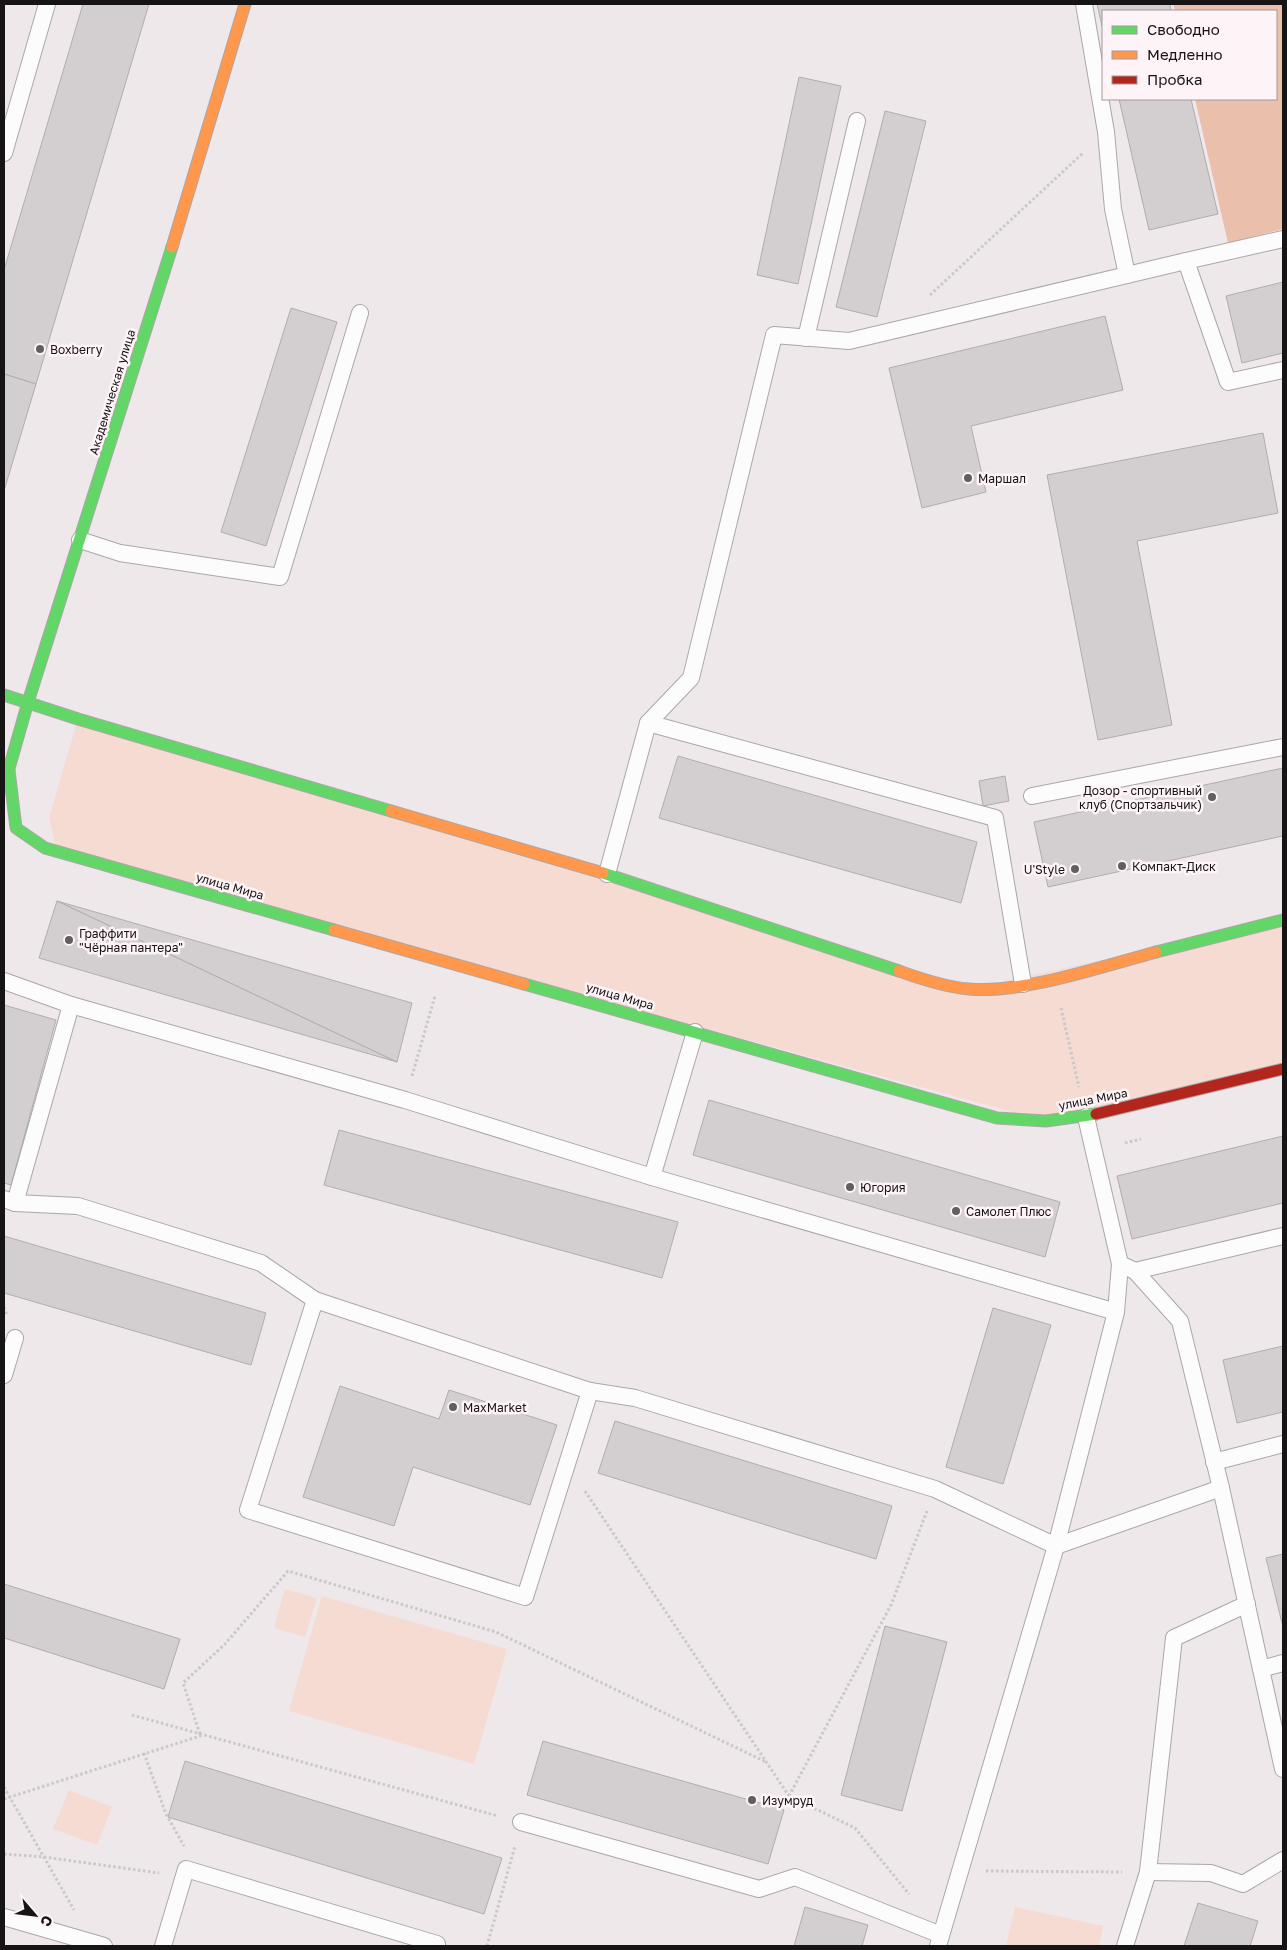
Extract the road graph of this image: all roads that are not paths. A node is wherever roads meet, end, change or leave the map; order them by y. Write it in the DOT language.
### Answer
graph roads {
  1 [pos="47,4"];
  2 [pos="245,4"];
  3 [pos="1084,4"];
  4 [pos="856,121"];
  5 [pos="4,153"];
  6 [pos="1283,239"];
  7 [pos="1186,261"];
  8 [pos="1127,275"];
  9 [pos="360,313"];
  10 [pos="806,338"];
  11 [pos="1283,370"];
  12 [pos="80,540"];
  13 [pos="4,695"];
  14 [pos="28,702"];
  15 [pos="648,723"];
  16 [pos="1283,747"];
  17 [pos="9,770"];
  18 [pos="4,788"];
  19 [pos="1032,796"];
  20 [pos="607,874"];
  21 [pos="1283,920"];
  22 [pos="4,981"];
  23 [pos="1023,984"];
  24 [pos="71,1004"];
  25 [pos="695,1032"];
  26 [pos="1283,1069"];
  27 [pos="1086,1117"];
  28 [pos="652,1177"];
  29 [pos="9,1201"];
  30 [pos="1283,1236"];
  31 [pos="1120,1264"];
  32 [pos="1135,1271"];
  33 [pos="315,1300"];
  34 [pos="1116,1312"];
  35 [pos="15,1338"];
  36 [pos="4,1375"];
  37 [pos="590,1391"];
  38 [pos="1283,1444"];
  39 [pos="1214,1462"];
  40 [pos="1220,1488"];
  41 [pos="1056,1546"];
  42 [pos="1247,1604"];
  43 [pos="1283,1664"];
  44 [pos="1261,1668"];
  45 [pos="1283,1769"];
  46 [pos="521,1822"];
  47 [pos="1283,1860"];
  48 [pos="1148,1872"];
  49 [pos="4,1918"];
  50 [pos="940,1940"];
  51 [pos="437,1944"];
  52 [pos="98,1945"];
  53 [pos="163,1946"];
  54 [pos="1125,1946"];
  1 -- 5 [label="lane"];
  2 -- 12 [label="street, Академическая улица"];
  3 -- 8 [label="lane"];
  4 -- 10 [label="lane"];
  6 -- 7 [label="lane"];
  7 -- 8 [label="lane"];
  7 -- 11 [label="lane"];
  8 -- 10 [label="lane"];
  9 -- 12 [label="lane"];
  10 -- 15 [label="lane"];
  12 -- 14 [label="street, Академическая улица"];
  13 -- 14 [label="street"];
  14 -- 17 [label="street, Академическая улица"];
  14 -- 20 [label="street"];
  15 -- 20 [label="lane"];
  15 -- 23 [label="lane"];
  16 -- 19 [label="lane"];
  17 -- 18 [label="street, Академическая улица"];
  17 -- 25 [label="street, улица Мира"];
  20 -- 23 [label="street"];
  21 -- 23 [label="street"];
  22 -- 24 [label="lane"];
  24 -- 28 [label="lane"];
  24 -- 29 [label="lane"];
  25 -- 27 [label="street, улица Мира"];
  25 -- 28 [label="lane"];
  26 -- 27 [label="street, улица Мира"];
  27 -- 31 [label="lane"];
  28 -- 34 [label="lane"];
  29 -- 33 [label="lane"];
  30 -- 32 [label="lane"];
  31 -- 32 [label="lane"];
  31 -- 34 [label="lane"];
  32 -- 39 [label="lane"];
  33 -- 37 [label="lane"];
  33 -- 37 [label="lane"];
  34 -- 41 [label="lane"];
  35 -- 36 [label="lane"];
  37 -- 41 [label="lane"];
  38 -- 39 [label="lane"];
  39 -- 40 [label="lane"];
  40 -- 41 [label="lane"];
  40 -- 42 [label="lane"];
  41 -- 50 [label="lane"];
  42 -- 44 [label="lane"];
  42 -- 48 [label="lane"];
  43 -- 44 [label="lane"];
  44 -- 45 [label="lane"];
  46 -- 50 [label="lane"];
  47 -- 48 [label="lane"];
  48 -- 54 [label="lane"];
  49 -- 52 [label="lane"];
  51 -- 53 [label="lane"];
}
